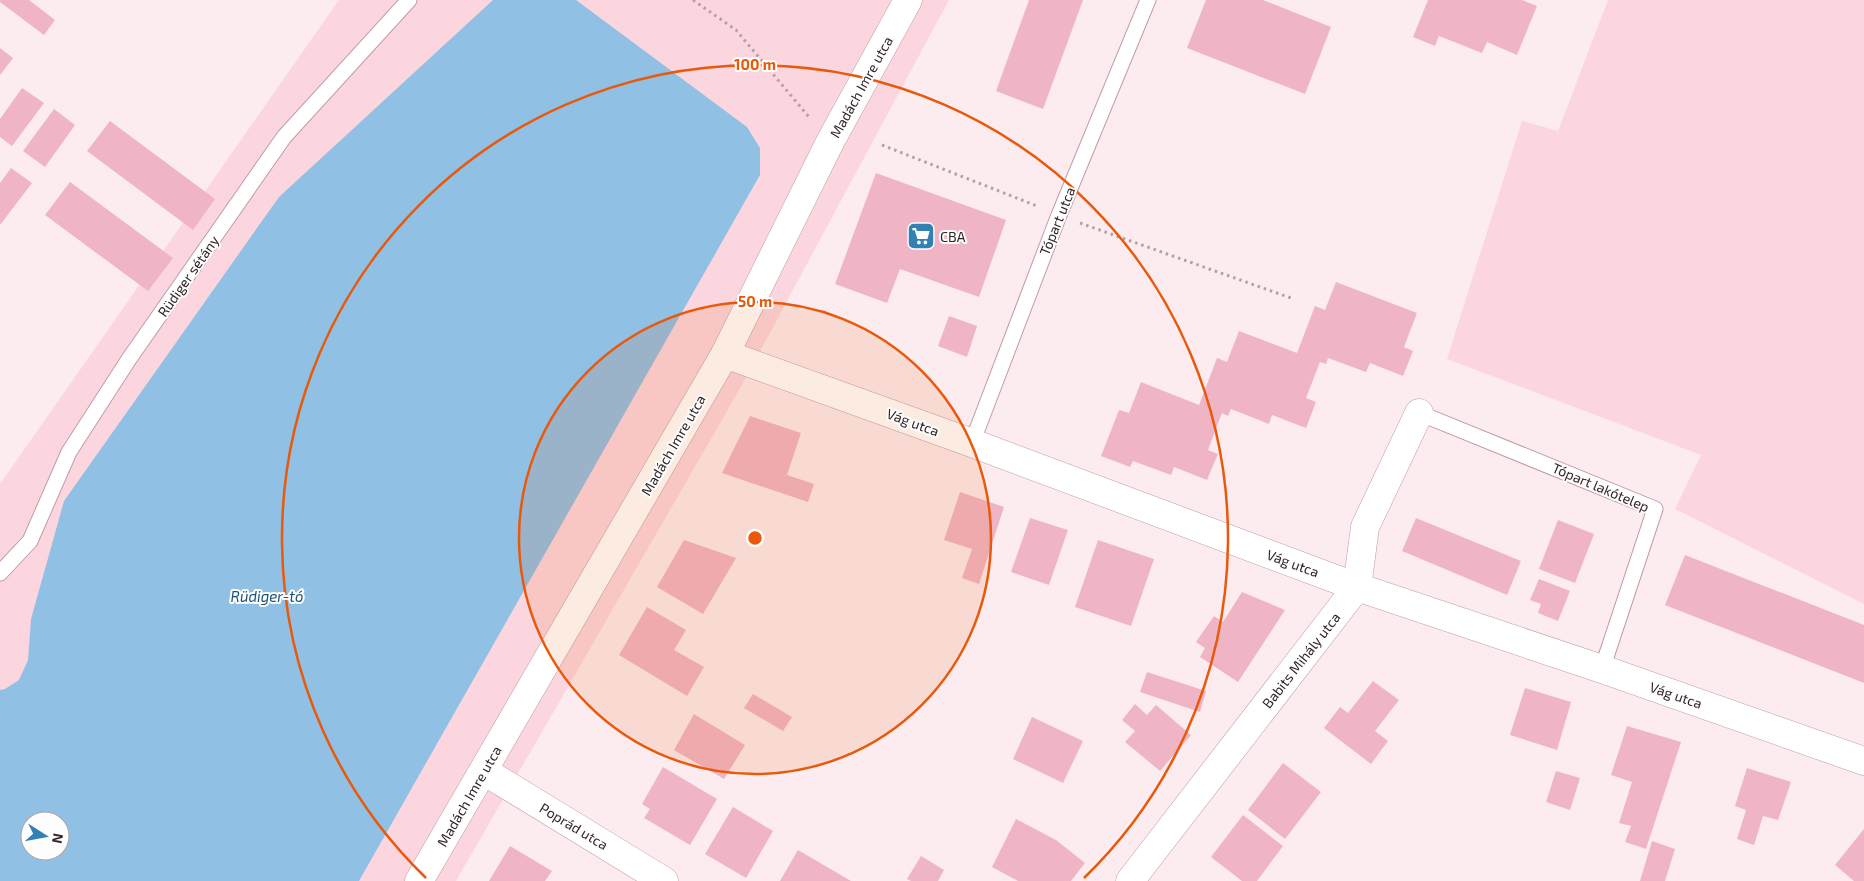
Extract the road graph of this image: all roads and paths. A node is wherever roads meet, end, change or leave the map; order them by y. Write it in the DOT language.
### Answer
graph roads {
  1 [pos="409,0"];
  2 [pos="693,0"];
  3 [pos="908,0"];
  4 [pos="1148,0"];
  5 [pos="830,142"];
  6 [pos="882,145"];
  7 [pos="1059,215"];
  8 [pos="1291,298"];
  9 [pos="726,354"];
  10 [pos="1419,413"];
  11 [pos="972,443"];
  12 [pos="0,573"];
  13 [pos="1357,587"];
  14 [pos="1602,669"];
  15 [pos="1864,761"];
  16 [pos="484,771"];
  17 [pos="419,881"];
  18 [pos="664,881"];
  19 [pos="1130,881"];
  1 -- 12 [label="lane, Rüdiger sétány"];
  2 -- 5 [label="path"];
  3 -- 5 [label="street, Madách Imre utca"];
  4 -- 7 [label="lane, Tópart utca"];
  5 -- 9 [label="street, Madách Imre utca"];
  6 -- 7 [label="path"];
  7 -- 8 [label="path"];
  7 -- 11 [label="lane, Tópart utca"];
  9 -- 11 [label="street, Vág utca"];
  9 -- 16 [label="street, Madách Imre utca"];
  10 -- 13 [label="street"];
  10 -- 14 [label="lane, Tópart lakótelep"];
  11 -- 13 [label="street, Vág utca"];
  13 -- 14 [label="street, Vág utca"];
  13 -- 19 [label="street, Babits Mihály utca"];
  14 -- 15 [label="street, Vág utca"];
  16 -- 17 [label="street, Madách Imre utca"];
  16 -- 18 [label="street, Poprád utca"];
}
